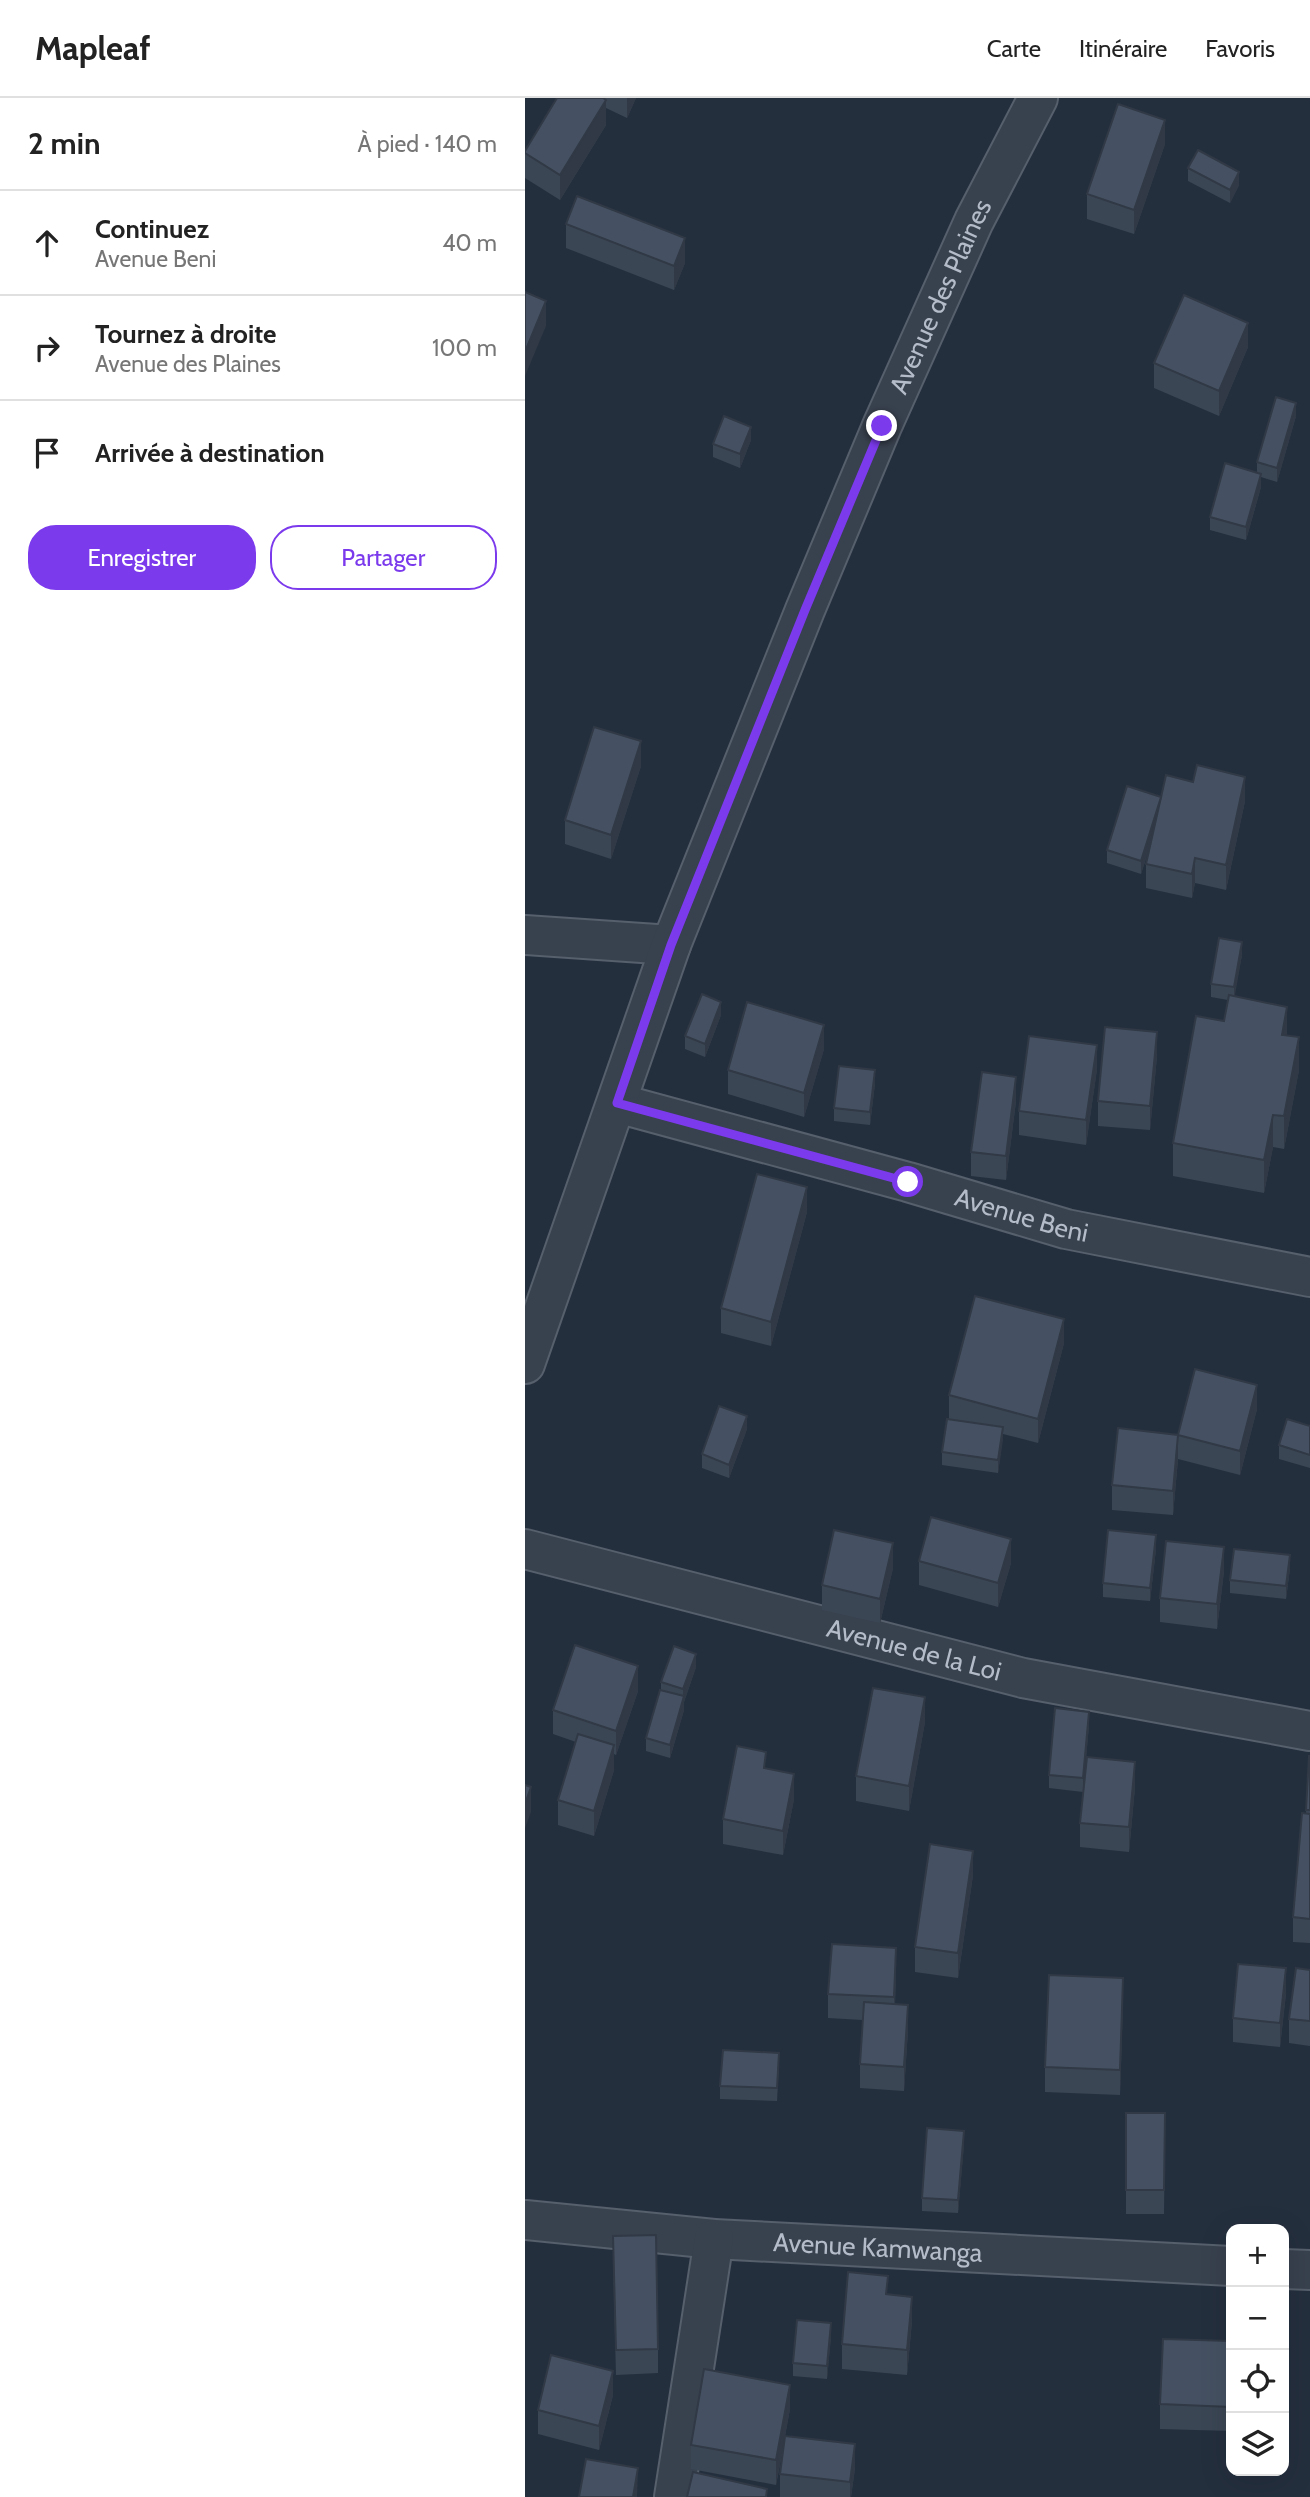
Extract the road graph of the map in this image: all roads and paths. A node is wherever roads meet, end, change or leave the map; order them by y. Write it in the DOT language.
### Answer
graph roads {
  1 [pos="1038,98"];
  2 [pos="525,935"];
  3 [pos="671,945"];
  4 [pos="617,1103"];
  5 [pos="1310,1277"];
  6 [pos="525,1364"];
  7 [pos="525,1549"];
  8 [pos="1310,1731"];
  9 [pos="525,2220"];
  10 [pos="714,2239"];
  11 [pos="1226,2266"];
  12 [pos="1289,2269"];
  13 [pos="1310,2270"];
  14 [pos="674,2497"];
  1 -- 3 [label="street, Avenue des Plaines"];
  2 -- 3 [label="street"];
  3 -- 4 [label="street, Avenue des Plaines"];
  4 -- 5 [label="street, Avenue Beni"];
  4 -- 6 [label="street, Avenue des Plaines"];
  7 -- 8 [label="street, Avenue de la Loi"];
  9 -- 10 [label="street, Avenue Kamwanga"];
  10 -- 11 [label="street, Avenue Kamwanga"];
  10 -- 14 [label="street"];
  12 -- 13 [label="street"];
}
